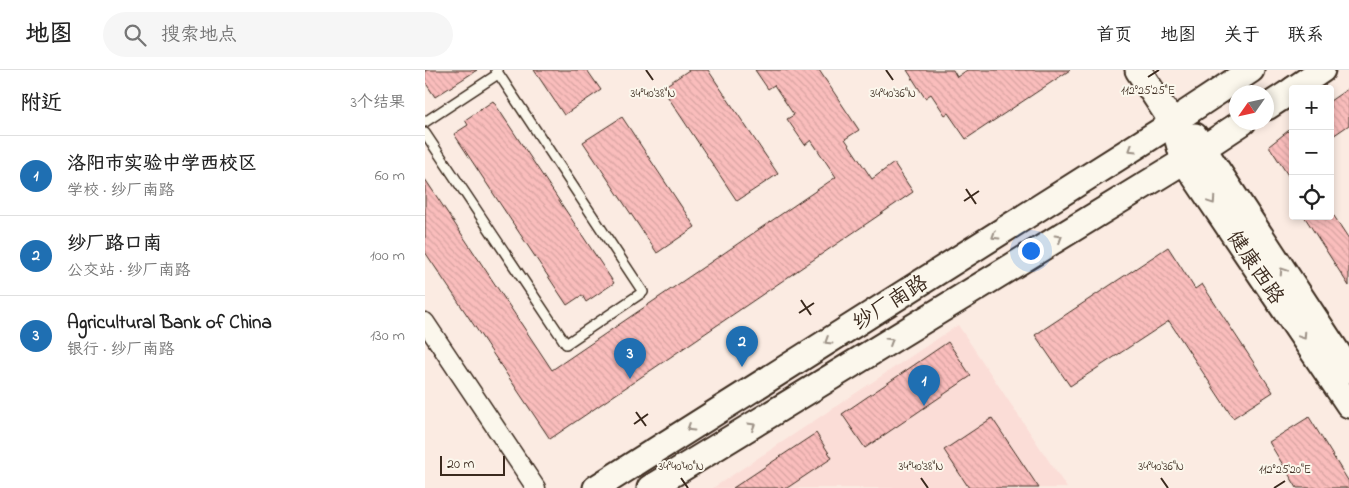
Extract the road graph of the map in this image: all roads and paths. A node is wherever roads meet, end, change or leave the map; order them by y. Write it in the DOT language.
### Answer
graph roads {
  1 [pos="1138,70"];
  2 [pos="1152,70"];
  3 [pos="1251,70"];
  4 [pos="1322,70"];
  5 [pos="497,72"];
  6 [pos="1299,85"];
  7 [pos="1289,92"];
  8 [pos="1274,102"];
  9 [pos="1178,119"];
  10 [pos="425,122"];
  11 [pos="1231,130"];
  12 [pos="425,133"];
  13 [pos="1194,155"];
  14 [pos="425,322"];
  15 [pos="1343,366"];
  16 [pos="1349,405"];
  17 [pos="536,488"];
  18 [pos="596,488"];
  19 [pos="650,488"];
  1 -- 9 [label="main road"];
  2 -- 9 [label="main road"];
  3 -- 9 [label="main road, 纱厂南路"];
  4 -- 6 [label="main road"];
  5 -- 10 [label="lane"];
  5 -- 12 [label="lane"];
  7 -- 8 [label="main road"];
  9 -- 13 [label="main road, 健康西路"];
  9 -- 18 [label="main road, 纱厂南路, one-way"];
  11 -- 13 [label="main road, 纱厂南路"];
  13 -- 15 [label="main road, 健康西路"];
  19 -- 13 [label="main road, 纱厂南路, one-way"];
  14 -- 17 [label="street"];
  15 -- 16 [label="main road, 健康西路"];
}
